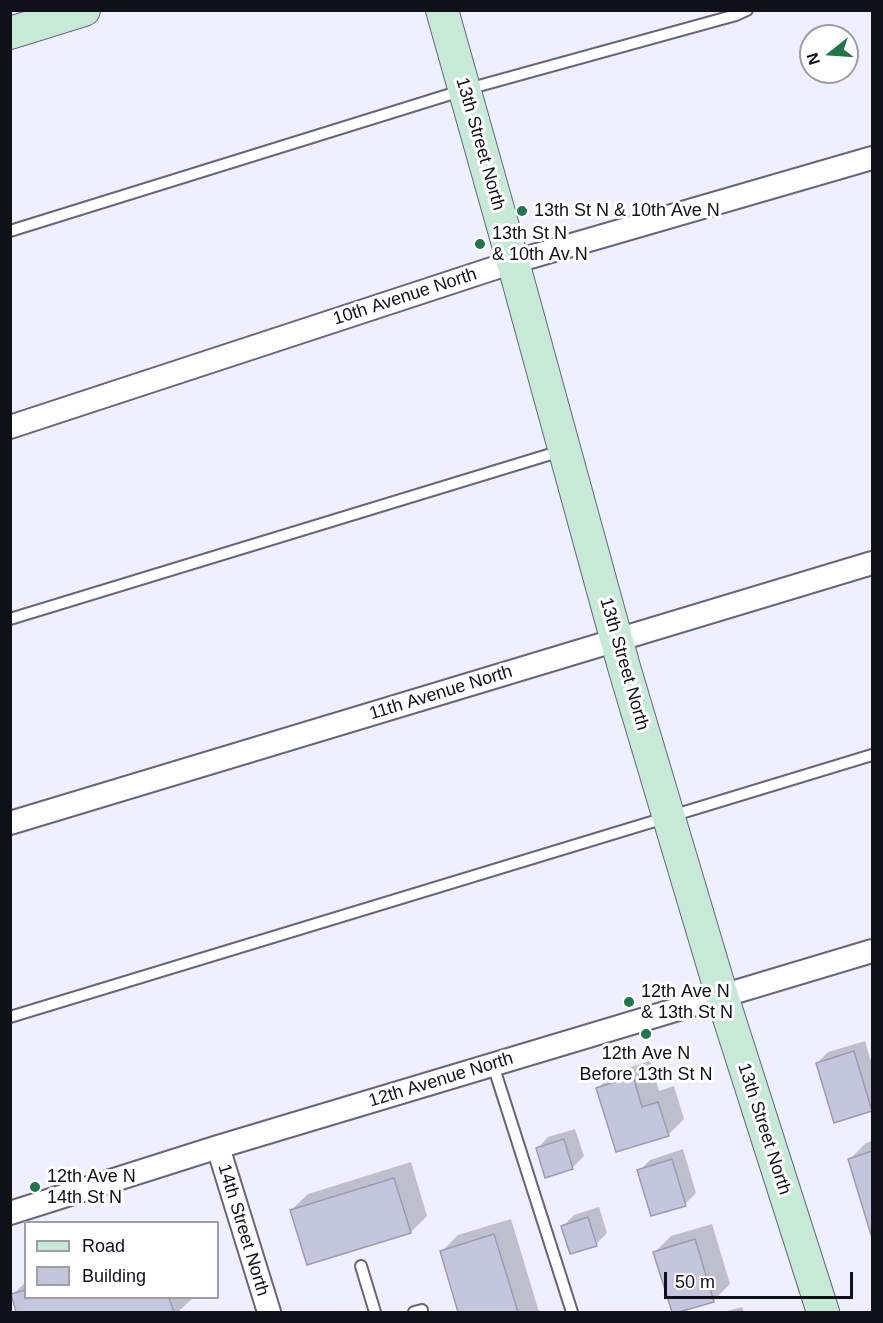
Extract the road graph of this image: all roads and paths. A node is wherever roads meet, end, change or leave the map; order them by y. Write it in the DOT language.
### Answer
graph roads {
  1 [pos="84,10"];
  2 [pos="442,10"];
  3 [pos="747,10"];
  4 [pos="10,33"];
  5 [pos="465,90"];
  6 [pos="873,158"];
  7 [pos="10,231"];
  8 [pos="513,262"];
  9 [pos="10,427"];
  10 [pos="564,450"];
  11 [pos="873,563"];
  12 [pos="10,619"];
  13 [pos="616,640"];
  14 [pos="873,755"];
  15 [pos="669,817"];
  16 [pos="10,823"];
  17 [pos="873,951"];
  18 [pos="722,996"];
  19 [pos="10,1017"];
  20 [pos="493,1065"];
  21 [pos="218,1147"];
  22 [pos="10,1213"];
  23 [pos="361,1266"];
  24 [pos="269,1312"];
  25 [pos="375,1312"];
  26 [pos="572,1312"];
  27 [pos="823,1312"];
  1 -- 4 [label="street"];
  2 -- 5 [label="street, 13th Street North"];
  3 -- 5 [label="lane"];
  5 -- 7 [label="lane"];
  5 -- 8 [label="street, 13th Street North"];
  6 -- 8 [label="street, 10th Avenue North"];
  8 -- 9 [label="street, 10th Avenue North"];
  8 -- 10 [label="street, 13th Street North"];
  10 -- 12 [label="lane"];
  10 -- 13 [label="street, 13th Street North"];
  11 -- 13 [label="street, 11th Avenue North"];
  13 -- 15 [label="street, 13th Street North"];
  13 -- 16 [label="street, 11th Avenue North"];
  14 -- 15 [label="lane"];
  15 -- 18 [label="street, 13th Street North"];
  15 -- 19 [label="lane"];
  17 -- 18 [label="street, 12th Avenue North"];
  18 -- 20 [label="street, 12th Avenue North"];
  18 -- 27 [label="street, 13th Street North"];
  20 -- 21 [label="street, 12th Avenue North"];
  20 -- 26 [label="lane"];
  21 -- 22 [label="street, 12th Avenue North"];
  21 -- 24 [label="street, 14th Street North"];
  23 -- 25 [label="lane"];
}
